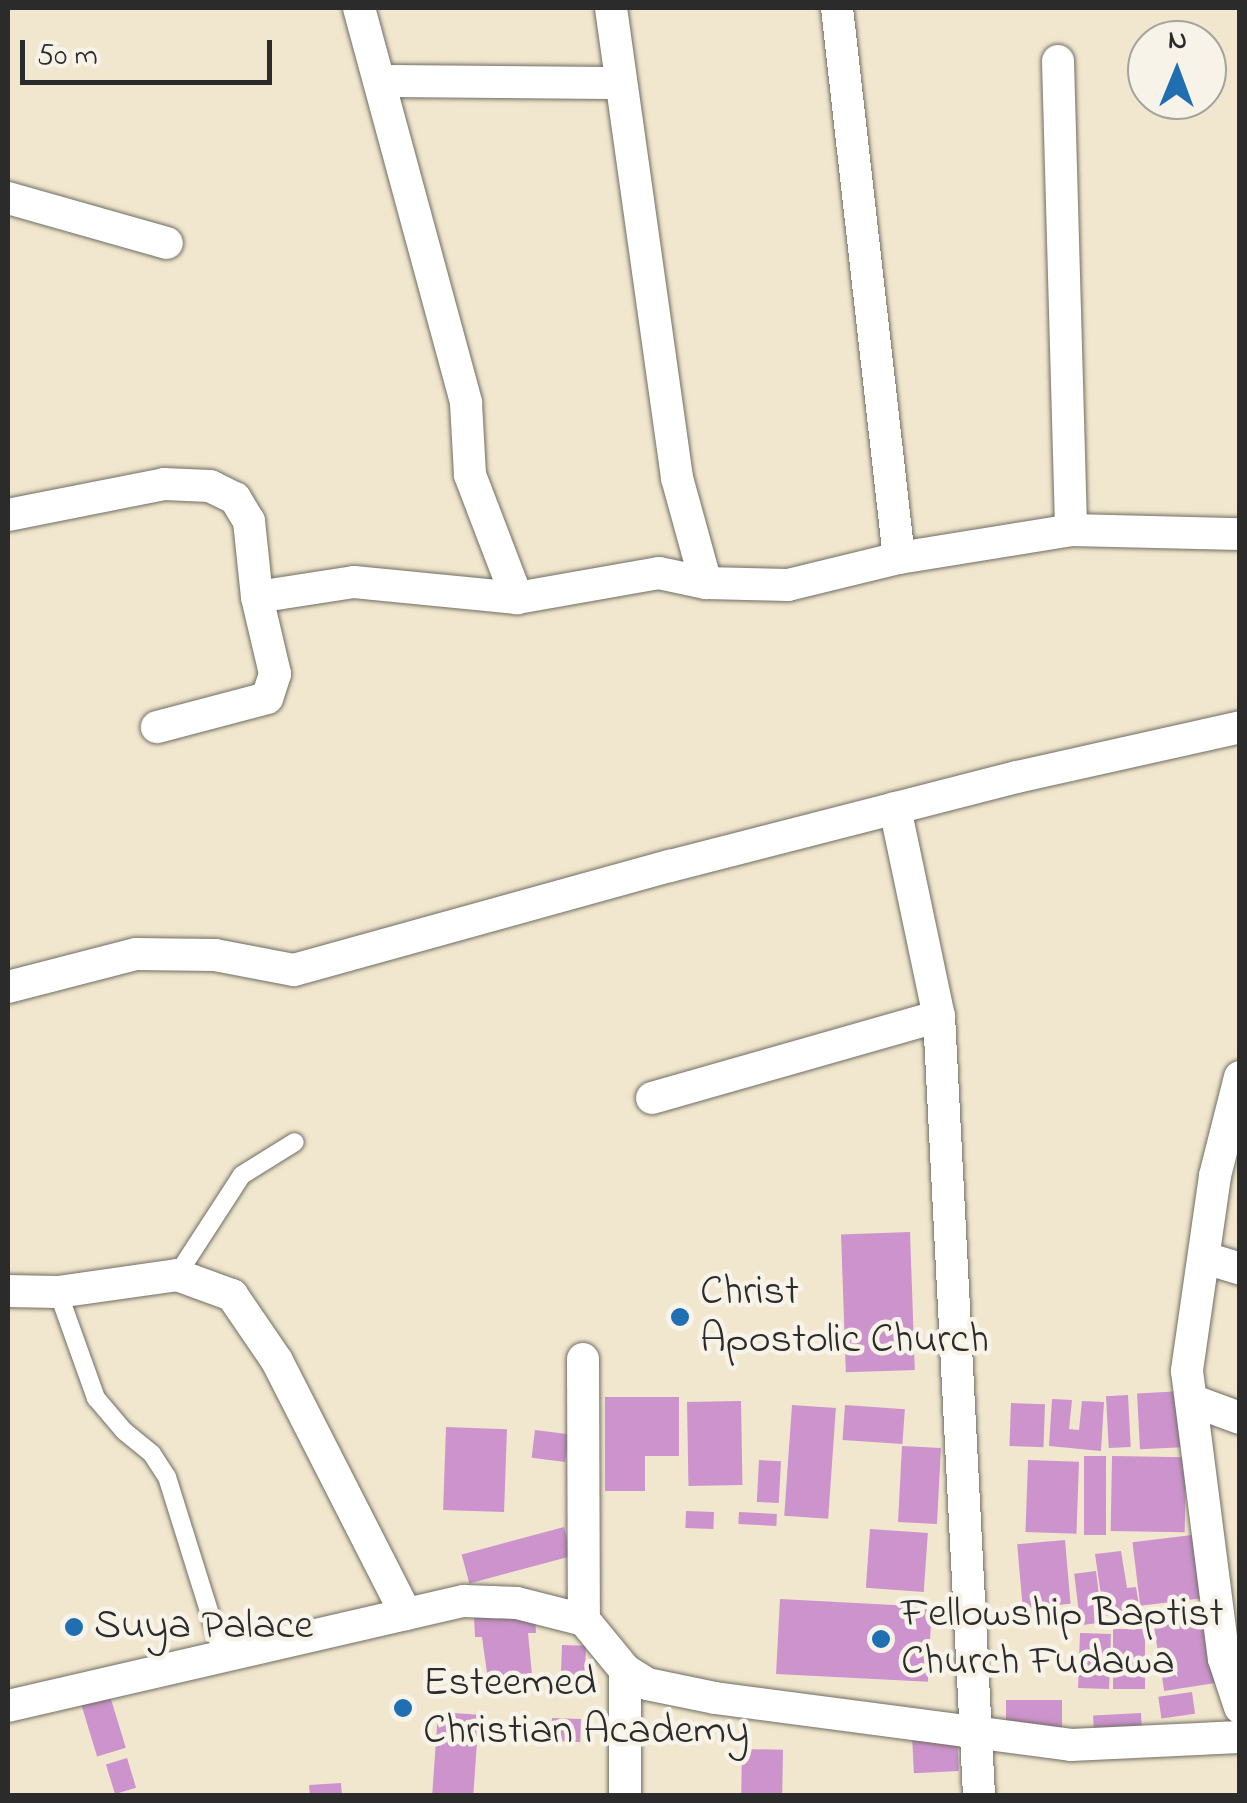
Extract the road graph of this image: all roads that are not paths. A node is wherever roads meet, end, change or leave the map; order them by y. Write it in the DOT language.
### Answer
graph roads {
  1 [pos="359,8"];
  2 [pos="612,8"];
  3 [pos="836,8"];
  4 [pos="1058,61"];
  5 [pos="380,81"];
  6 [pos="620,83"];
  7 [pos="8,198"];
  8 [pos="167,244"];
  9 [pos="8,516"];
  10 [pos="1071,530"];
  11 [pos="1240,534"];
  12 [pos="899,558"];
  13 [pos="706,583"];
  14 [pos="257,596"];
  15 [pos="516,598"];
  16 [pos="158,727"];
  17 [pos="1240,727"];
  18 [pos="895,808"];
  19 [pos="8,987"];
  20 [pos="939,1016"];
  21 [pos="1240,1077"];
  22 [pos="652,1098"];
  23 [pos="295,1142"];
  24 [pos="1205,1258"];
  25 [pos="1240,1269"];
  26 [pos="176,1275"];
  27 [pos="8,1291"];
  28 [pos="58,1292"];
  29 [pos="583,1359"];
  30 [pos="1191,1400"];
  31 [pos="1240,1418"];
  32 [pos="406,1614"];
  33 [pos="584,1620"];
  34 [pos="224,1656"];
  35 [pos="625,1670"];
  36 [pos="8,1706"];
  37 [pos="1240,1707"];
  38 [pos="979,1736"];
  39 [pos="1240,1737"];
  40 [pos="625,1796"];
  41 [pos="979,1796"];
  1 -- 5 [label="street"];
  2 -- 6 [label="street"];
  3 -- 12 [label="street"];
  4 -- 10 [label="street"];
  5 -- 6 [label="street"];
  5 -- 15 [label="street"];
  6 -- 13 [label="street"];
  7 -- 8 [label="street"];
  9 -- 14 [label="street"];
  10 -- 11 [label="street"];
  10 -- 12 [label="street"];
  12 -- 13 [label="street"];
  13 -- 15 [label="street"];
  14 -- 15 [label="street"];
  14 -- 16 [label="street"];
  17 -- 18 [label="street"];
  18 -- 19 [label="street"];
  18 -- 20 [label="street"];
  20 -- 22 [label="street"];
  20 -- 38 [label="street"];
  21 -- 24 [label="street"];
  23 -- 26 [label="lane"];
  24 -- 25 [label="street"];
  24 -- 30 [label="street"];
  26 -- 28 [label="street"];
  26 -- 32 [label="street"];
  27 -- 28 [label="street"];
  28 -- 34 [label="lane"];
  29 -- 33 [label="street"];
  30 -- 31 [label="street"];
  30 -- 37 [label="street"];
  32 -- 33 [label="street"];
  32 -- 34 [label="street"];
  33 -- 35 [label="street"];
  34 -- 36 [label="street"];
  35 -- 38 [label="street"];
  35 -- 40 [label="street"];
  38 -- 39 [label="street"];
  38 -- 41 [label="street"];
}
